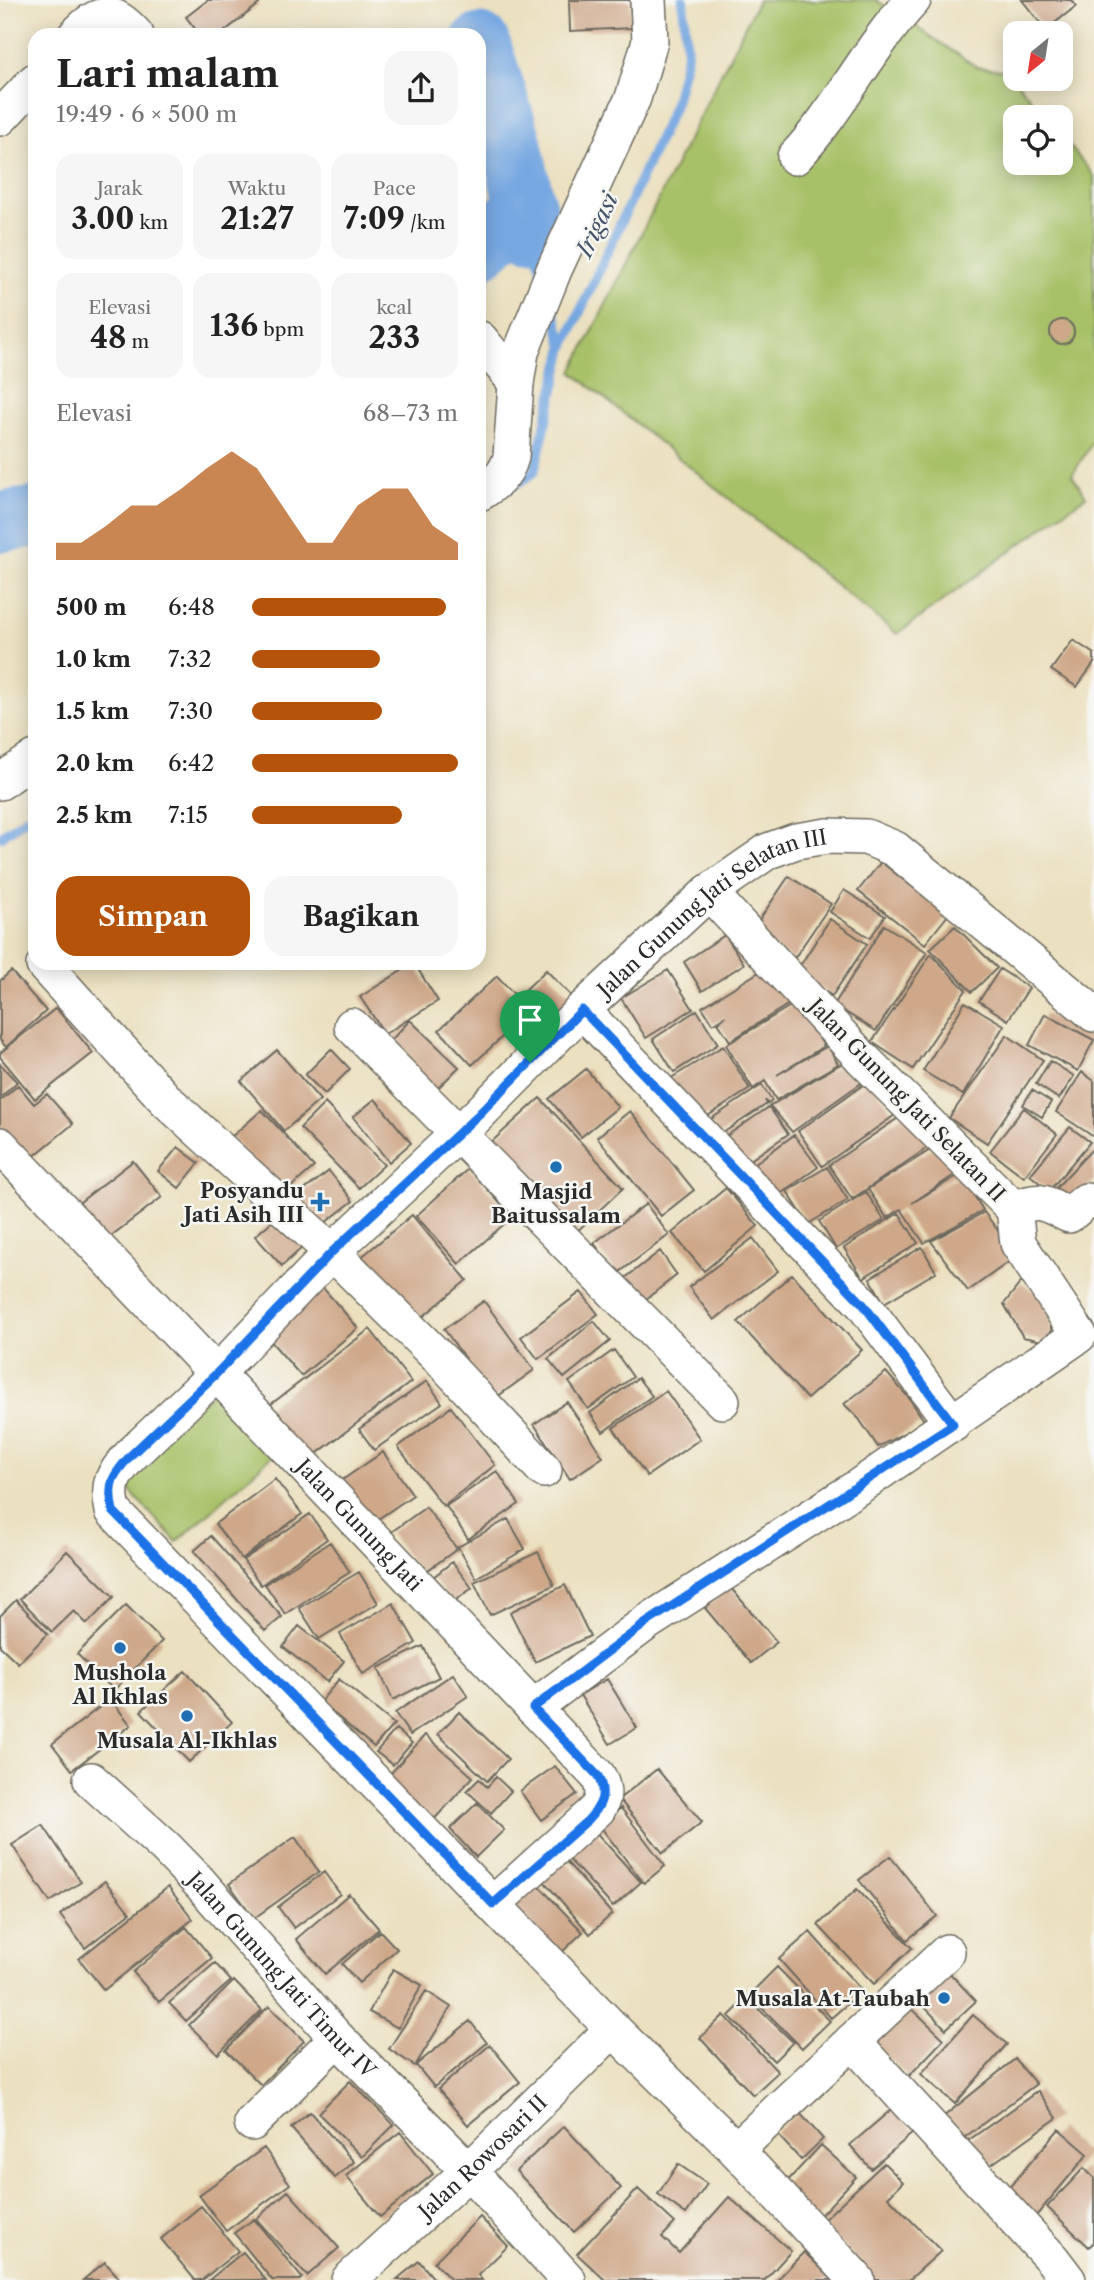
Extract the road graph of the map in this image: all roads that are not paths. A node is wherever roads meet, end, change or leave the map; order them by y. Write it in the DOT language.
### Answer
graph roads {
  1 [pos="648,0"];
  2 [pos="913,0"];
  3 [pos="83,28"];
  4 [pos="129,28"];
  5 [pos="28,88"];
  6 [pos="0,118"];
  7 [pos="795,158"];
  8 [pos="486,347"];
  9 [pos="516,383"];
  10 [pos="486,489"];
  11 [pos="28,763"];
  12 [pos="0,782"];
  13 [pos="709,892"];
  14 [pos="49,970"];
  15 [pos="582,1010"];
  16 [pos="1094,1014"];
  17 [pos="352,1026"];
  18 [pos="457,1134"];
  19 [pos="0,1145"];
  20 [pos="1086,1200"];
  21 [pos="1014,1209"];
  22 [pos="332,1252"];
  23 [pos="1087,1331"];
  24 [pos="217,1373"];
  25 [pos="722,1401"];
  26 [pos="953,1424"];
  27 [pos="544,1470"];
  28 [pos="533,1708"];
  29 [pos="91,1780"];
  30 [pos="493,1904"];
  31 [pos="947,1952"];
  32 [pos="613,2029"];
  33 [pos="337,2038"];
  34 [pos="852,2040"];
  35 [pos="252,2123"];
  36 [pos="736,2150"];
  37 [pos="469,2171"];
  38 [pos="349,2280"];
  39 [pos="568,2280"];
  40 [pos="857,2280"];
  41 [pos="1068,2280"];
  1 -- 9 [label="street"];
  2 -- 7 [label="street"];
  3 -- 4 [label="street"];
  5 -- 6 [label="street"];
  8 -- 9 [label="street"];
  9 -- 10 [label="street"];
  11 -- 12 [label="street"];
  13 -- 15 [label="street, Jalan Gunung Jati Selatan III"];
  13 -- 16 [label="street, Jalan Gunung Jati Selatan III"];
  13 -- 21 [label="street, Jalan Gunung Jati Selatan II"];
  14 -- 22 [label="street"];
  15 -- 18 [label="street, Jalan Gunung Jati Selatan III"];
  15 -- 26 [label="street"];
  17 -- 18 [label="street"];
  18 -- 22 [label="street, Jalan Gunung Jati Selatan III"];
  18 -- 25 [label="street"];
  19 -- 24 [label="street, Jalan Gunung Jati"];
  20 -- 21 [label="street"];
  21 -- 23 [label="street, Jalan Gunung Jati Selatan II"];
  22 -- 24 [label="street, Jalan Gunung Jati Selatan III"];
  22 -- 27 [label="street"];
  23 -- 26 [label="street, Jalan Gunung Jati Selatan II"];
  24 -- 28 [label="street, Jalan Gunung Jati"];
  24 -- 30 [label="street, Jalan Gunung Jati Selatan III"];
  26 -- 28 [label="street, Jalan Gunung Jati Selatan II"];
  28 -- 30 [label="street, Jalan Gunung Jati"];
  29 -- 33 [label="street, Jalan Gunung Jati Timur IV"];
  30 -- 32 [label="street, Jalan Gunung Jati Selatan III"];
  31 -- 34 [label="street"];
  32 -- 36 [label="street, Jalan Gunung Jati Selatan III"];
  32 -- 37 [label="street, Jalan Rowosari II"];
  33 -- 35 [label="street"];
  33 -- 37 [label="street, Jalan Gunung Jati Timur IV"];
  34 -- 36 [label="street"];
  34 -- 41 [label="street"];
  36 -- 40 [label="street, Jalan Gunung Jati Selatan III"];
  37 -- 38 [label="street, Jalan Rowosari II"];
  37 -- 39 [label="street, Jalan Gunung Jati Timur IV"];
}
